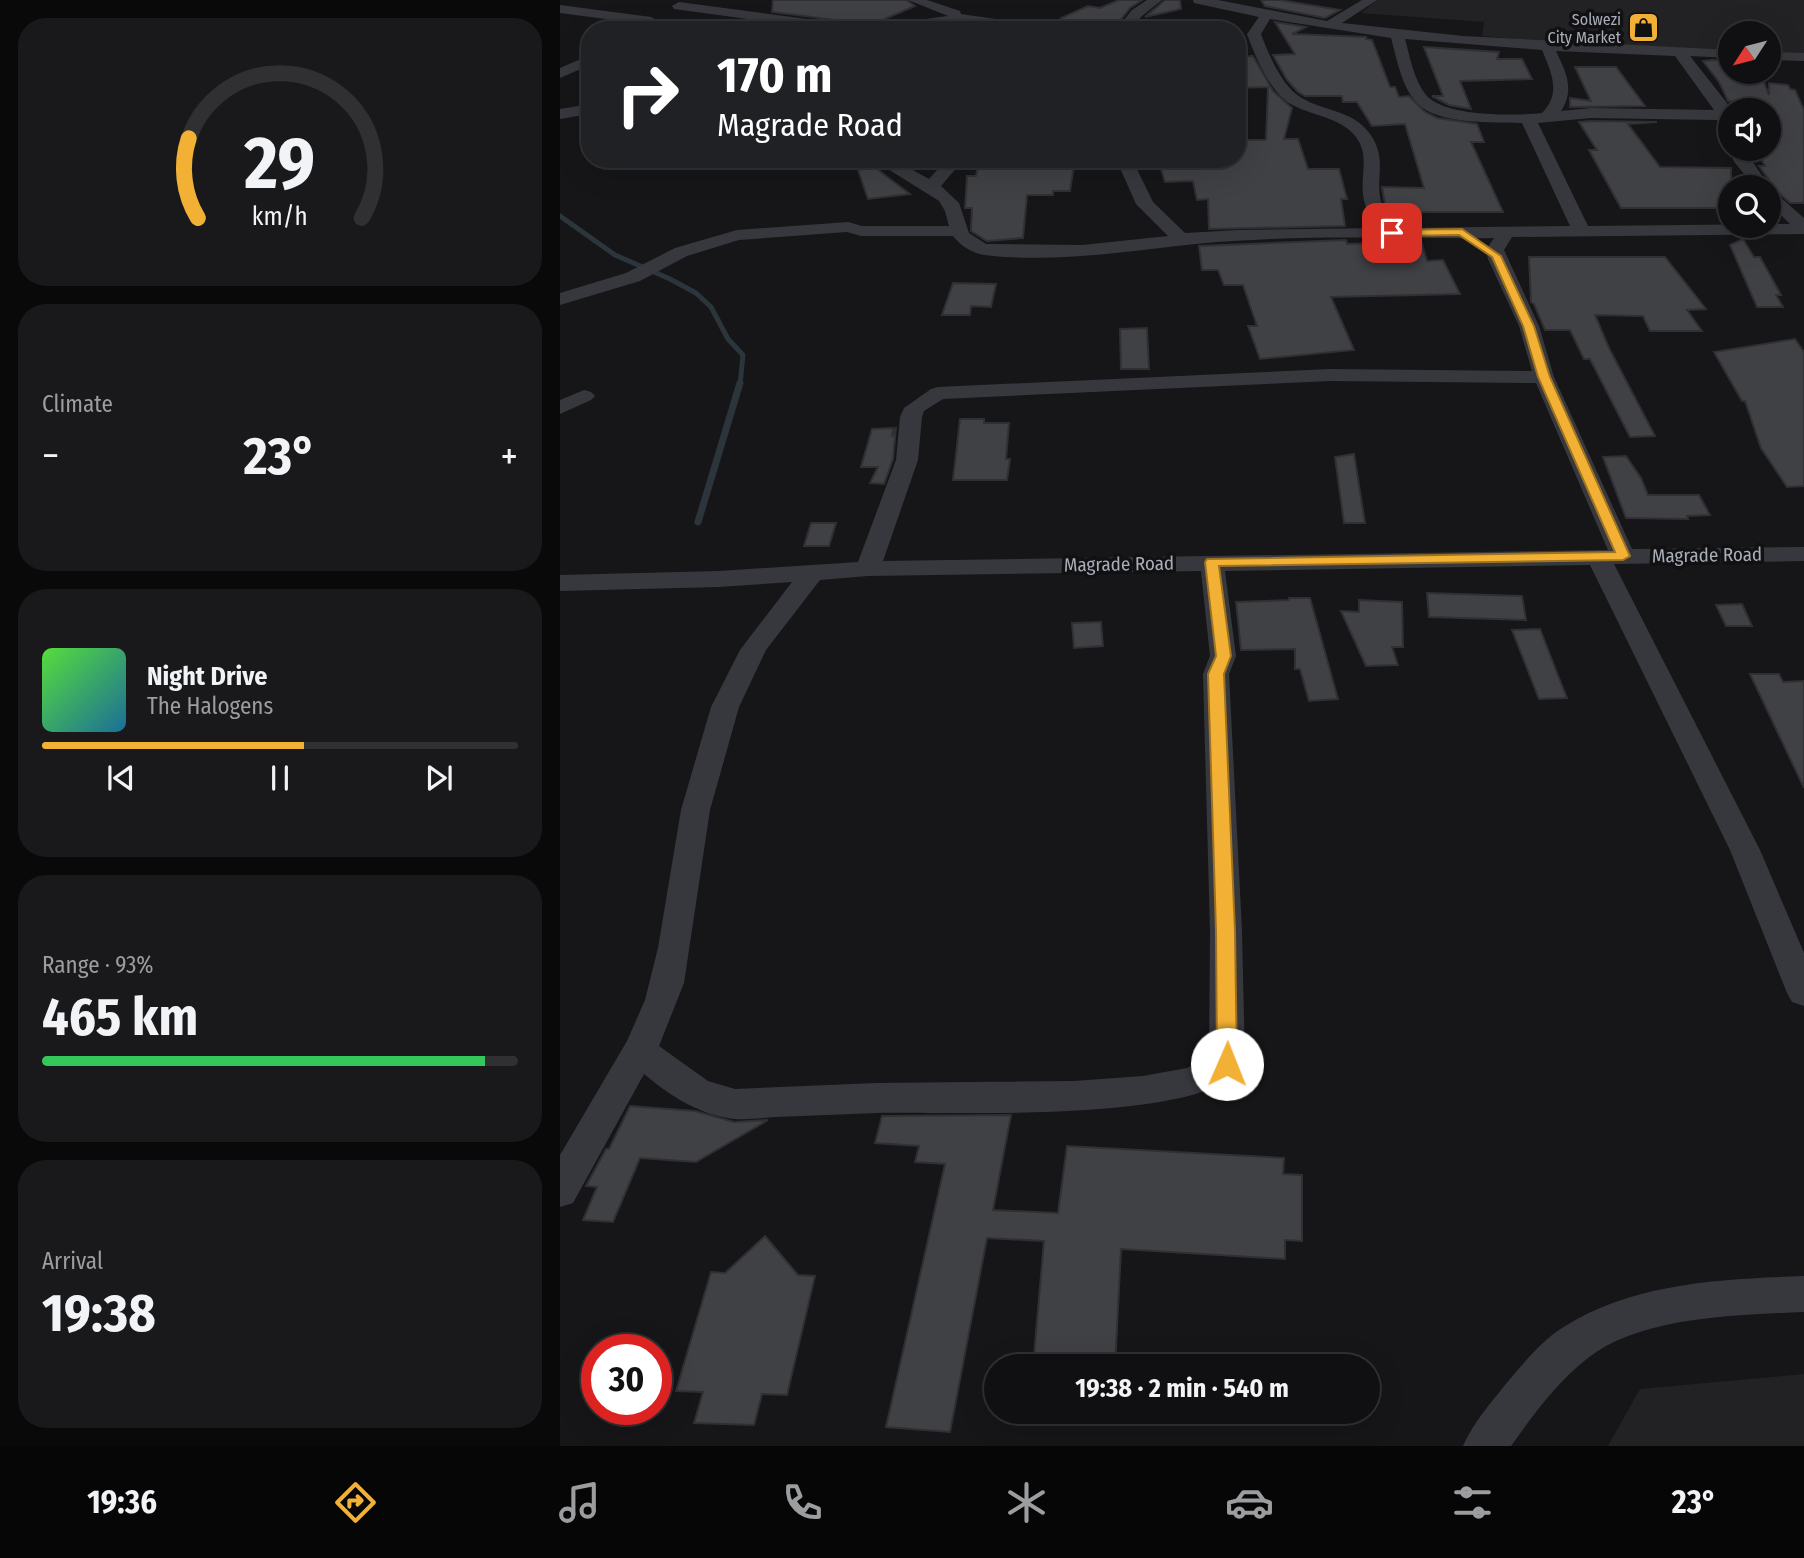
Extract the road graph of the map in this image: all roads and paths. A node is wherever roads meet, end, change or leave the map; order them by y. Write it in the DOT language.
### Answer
graph roads {
  1 [pos="914,0"];
  2 [pos="1156,0"];
  3 [pos="1371,0"];
  4 [pos="1207,1"];
  5 [pos="560,9"];
  6 [pos="670,10"];
  7 [pos="1267,14"];
  8 [pos="964,18"];
  9 [pos="652,21"];
  10 [pos="774,21"];
  11 [pos="941,21"];
  12 [pos="984,21"];
  13 [pos="1130,21"];
  14 [pos="1329,25"];
  15 [pos="1396,33"];
  16 [pos="1547,46"];
  17 [pos="1679,51"];
  18 [pos="1718,53"];
  19 [pos="1782,56"];
  20 [pos="1804,57"];
  21 [pos="567,66"];
  22 [pos="560,75"];
  23 [pos="560,99"];
  24 [pos="1718,105"];
  25 [pos="581,109"];
  26 [pos="581,110"];
  27 [pos="560,114"];
  28 [pos="1718,115"];
  29 [pos="1547,117"];
  30 [pos="1528,119"];
  31 [pos="1742,161"];
  32 [pos="896,168"];
  33 [pos="948,168"];
  34 [pos="1128,168"];
  35 [pos="1754,175"];
  36 [pos="930,188"];
  37 [pos="1781,206"];
  38 [pos="1804,228"];
  39 [pos="958,232"];
  40 [pos="1462,232"];
  41 [pos="1507,232"];
  42 [pos="1581,232"];
  43 [pos="1392,233"];
  44 [pos="1181,239"];
  45 [pos="1496,256"];
  46 [pos="560,299"];
  47 [pos="1544,377"];
  48 [pos="584,396"];
  49 [pos="560,408"];
  50 [pos="1804,554"];
  51 [pos="1611,556"];
  52 [pos="1212,562"];
  53 [pos="868,569"];
  54 [pos="812,573"];
  55 [pos="560,583"];
  56 [pos="1804,993"];
  57 [pos="640,1051"];
  58 [pos="560,1191"];
  59 [pos="1804,1294"];
  60 [pos="1485,1446"];
  1 -- 8 [label="street"];
  2 -- 13 [label="street"];
  3 -- 14 [label="street"];
  4 -- 7 [label="street"];
  5 -- 6 [label="street"];
  6 -- 9 [label="street"];
  6 -- 10 [label="street"];
  7 -- 14 [label="street"];
  7 -- 43 [label="street"];
  8 -- 11 [label="street"];
  8 -- 12 [label="street"];
  14 -- 15 [label="street"];
  15 -- 16 [label="street"];
  15 -- 30 [label="street"];
  16 -- 17 [label="street"];
  16 -- 29 [label="street"];
  17 -- 18 [label="street"];
  17 -- 24 [label="street"];
  19 -- 20 [label="street"];
  21 -- 22 [label="street"];
  23 -- 25 [label="street"];
  26 -- 27 [label="street"];
  28 -- 29 [label="street"];
  29 -- 30 [label="street"];
  30 -- 42 [label="street"];
  31 -- 35 [label="street"];
  32 -- 36 [label="street"];
  33 -- 36 [label="street"];
  34 -- 44 [label="street"];
  36 -- 39 [label="street"];
  37 -- 38 [label="street"];
  38 -- 42 [label="street"];
  39 -- 44 [label="street"];
  39 -- 46 [label="street"];
  40 -- 41 [label="street"];
  40 -- 43 [label="street"];
  40 -- 45 [label="street"];
  41 -- 42 [label="street"];
  41 -- 45 [label="street"];
  43 -- 44 [label="street"];
  45 -- 47 [label="street"];
  47 -- 51 [label="street"];
  47 -- 53 [label="street"];
  48 -- 49 [label="street"];
  50 -- 51 [label="street, Magrade Road"];
  51 -- 52 [label="street, Magrade Road"];
  51 -- 56 [label="street"];
  52 -- 53 [label="street, Magrade Road"];
  52 -- 57 [label="street"];
  53 -- 54 [label="street, Magrade Road"];
  54 -- 55 [label="street, Magrade Road"];
  54 -- 57 [label="street"];
  57 -- 58 [label="street"];
  59 -- 60 [label="street"];
}
